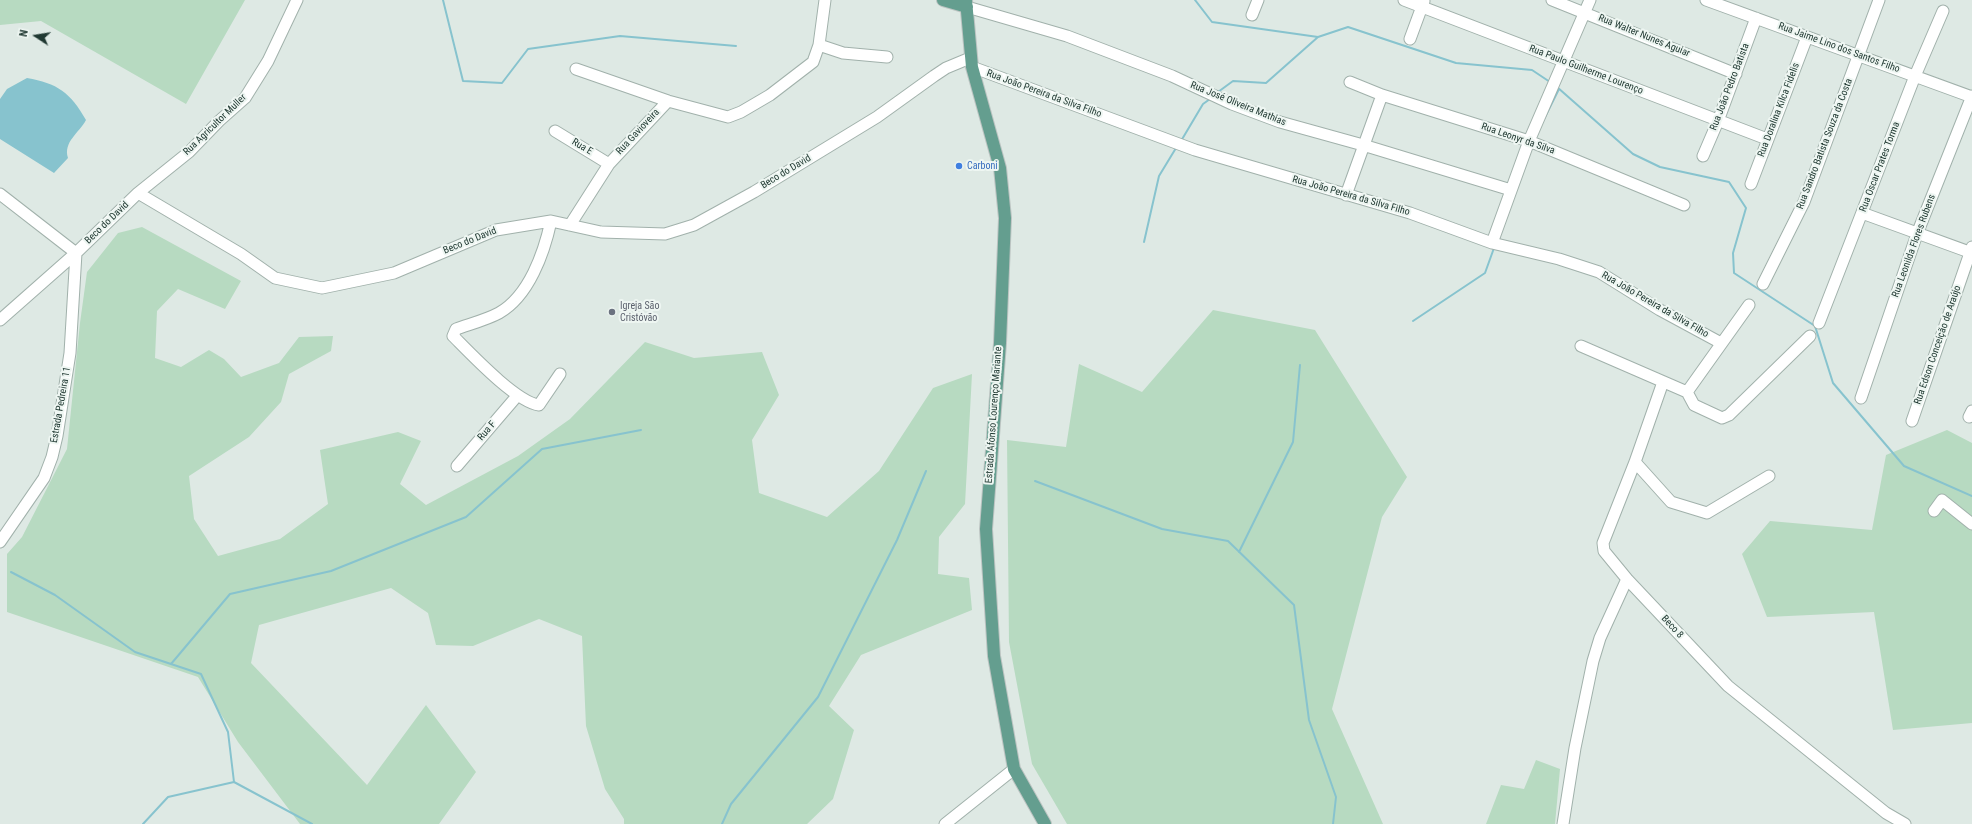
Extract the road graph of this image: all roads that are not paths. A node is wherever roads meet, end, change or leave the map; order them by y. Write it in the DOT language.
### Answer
graph roads {
  1 [pos="297,0"];
  2 [pos="825,0"];
  3 [pos="943,0"];
  4 [pos="1258,0"];
  5 [pos="1404,0"];
  6 [pos="1552,0"];
  7 [pos="1590,0"];
  8 [pos="1706,0"];
  9 [pos="1878,0"];
  10 [pos="967,3"];
  11 [pos="1423,3"];
  12 [pos="1943,11"];
  13 [pos="1585,13"];
  14 [pos="1252,15"];
  15 [pos="1756,18"];
  16 [pos="1807,37"];
  17 [pos="1410,39"];
  18 [pos="819,45"];
  19 [pos="1859,55"];
  20 [pos="887,57"];
  21 [pos="971,63"];
  22 [pos="1564,63"];
  23 [pos="576,69"];
  24 [pos="1736,74"];
  25 [pos="1915,76"];
  26 [pos="1350,82"];
  27 [pos="1382,95"];
  28 [pos="1972,97"];
  29 [pos="668,102"];
  30 [pos="1718,121"];
  31 [pos="555,131"];
  32 [pos="1768,140"];
  33 [pos="1529,141"];
  34 [pos="1363,145"];
  35 [pos="1703,156"];
  36 [pos="609,164"];
  37 [pos="1751,184"];
  38 [pos="1512,190"];
  39 [pos="138,193"];
  40 [pos="0,194"];
  41 [pos="1346,195"];
  42 [pos="1684,205"];
  43 [pos="1862,214"];
  44 [pos="551,221"];
  45 [pos="570,225"];
  46 [pos="1917,234"];
  47 [pos="1492,243"];
  48 [pos="1971,251"];
  49 [pos="76,253"];
  50 [pos="1763,284"];
  51 [pos="1749,305"];
  52 [pos="0,320"];
  53 [pos="1819,323"];
  54 [pos="1810,336"];
  55 [pos="1722,344"];
  56 [pos="1581,346"];
  57 [pos="560,374"];
  58 [pos="1663,382"];
  59 [pos="1687,392"];
  60 [pos="517,396"];
  61 [pos="1861,398"];
  62 [pos="1912,420"];
  63 [pos="1635,462"];
  64 [pos="457,466"];
  65 [pos="1769,476"];
  66 [pos="1934,511"];
  67 [pos="1972,524"];
  68 [pos="0,542"];
  69 [pos="1627,579"];
  70 [pos="1014,769"];
  71 [pos="945,824"];
  72 [pos="1045,824"];
  73 [pos="1563,824"];
  74 [pos="1905,824"];
  1 -- 39 [label="street, Rua Agricultor Muller"];
  2 -- 18 [label="street"];
  3 -- 10 [label="main road"];
  4 -- 14 [label="street"];
  5 -- 11 [label="street, Rua Paulo Guilherme Lourenço"];
  6 -- 13 [label="street, Rua Walter Nunes Aguiar"];
  7 -- 13 [label="street"];
  8 -- 15 [label="street, Rua Jaime Lino dos Santos Filho"];
  9 -- 19 [label="street, Rua Sandro Batista Souza da Costa"];
  10 -- 21 [label="main road, Estrada Afonso Lourenço Mariante"];
  10 -- 34 [label="street, Rua José Oliveira Mathias"];
  11 -- 17 [label="street"];
  11 -- 22 [label="street, Rua Paulo Guilherme Lourenço"];
  12 -- 25 [label="street, Rua Oscar Prates Torma"];
  13 -- 22 [label="street"];
  13 -- 24 [label="street, Rua Walter Nunes Aguiar"];
  15 -- 16 [label="street, Rua Jaime Lino dos Santos Filho"];
  15 -- 24 [label="street, Rua João Pedro Batista"];
  16 -- 19 [label="street, Rua Jaime Lino dos Santos Filho"];
  16 -- 32 [label="street, Rua Doralina Kilca Fidelis"];
  18 -- 20 [label="street"];
  18 -- 29 [label="street"];
  19 -- 25 [label="street, Rua Jaime Lino dos Santos Filho"];
  19 -- 50 [label="street, Rua Sandro Batista Souza da Costa"];
  21 -- 41 [label="street, Rua João Pereira da Silva Filho"];
  21 -- 45 [label="street, Beco do David"];
  21 -- 70 [label="main road, Estrada Afonso Lourenço Mariante"];
  22 -- 30 [label="street, Rua Paulo Guilherme Lourenço"];
  22 -- 33 [label="street"];
  23 -- 29 [label="street, Rua Gavioveira"];
  24 -- 30 [label="street, Rua João Pedro Batista"];
  25 -- 28 [label="street, Rua Jaime Lino dos Santos Filho"];
  25 -- 43 [label="street, Rua Oscar Prates Torma"];
  26 -- 27 [label="street, Rua Leonyr da Silva"];
  27 -- 33 [label="street, Rua Leonyr da Silva"];
  27 -- 34 [label="street"];
  28 -- 46 [label="street, Rua Leonilda Flores Rubens"];
  29 -- 36 [label="street, Rua Gavioveira"];
  30 -- 32 [label="street, Rua Paulo Guilherme Lourenço"];
  30 -- 35 [label="street, Rua João Pedro Batista"];
  31 -- 36 [label="street, Rua E"];
  32 -- 37 [label="street, Rua Doralina Kilca Fidelis"];
  33 -- 38 [label="street"];
  33 -- 42 [label="street, Rua Leonyr da Silva"];
  34 -- 38 [label="street, Rua José Oliveira Mathias"];
  34 -- 41 [label="street"];
  36 -- 45 [label="street, Rua Gavioveira"];
  38 -- 47 [label="street"];
  39 -- 44 [label="street, Beco do David"];
  39 -- 49 [label="street, Beco do David"];
  40 -- 49 [label="street"];
  41 -- 47 [label="street, Rua João Pereira da Silva Filho"];
  43 -- 46 [label="street"];
  43 -- 53 [label="street, Rua Oscar Prates Torma"];
  44 -- 45 [label="street, Beco do David"];
  44 -- 60 [label="street"];
  46 -- 48 [label="street"];
  46 -- 61 [label="street, Rua Leonilda Flores Rubens"];
  47 -- 55 [label="street, Rua João Pereira da Silva Filho"];
  48 -- 62 [label="street, Rua Edson Conceição de Araújo"];
  49 -- 52 [label="street, Beco do David"];
  49 -- 68 [label="street, Estrada Pedreira 11"];
  51 -- 55 [label="street"];
  54 -- 59 [label="street"];
  55 -- 59 [label="street"];
  56 -- 58 [label="street"];
  57 -- 60 [label="street"];
  58 -- 59 [label="street"];
  58 -- 63 [label="street, Beco 8"];
  60 -- 64 [label="street, Rua F"];
  63 -- 65 [label="street"];
  63 -- 69 [label="street, Beco 8"];
  66 -- 67 [label="street"];
  69 -- 73 [label="street"];
  69 -- 74 [label="street, Beco 8"];
  70 -- 71 [label="street"];
  70 -- 72 [label="main road, Estrada Afonso Lourenço Mariante"];
}
